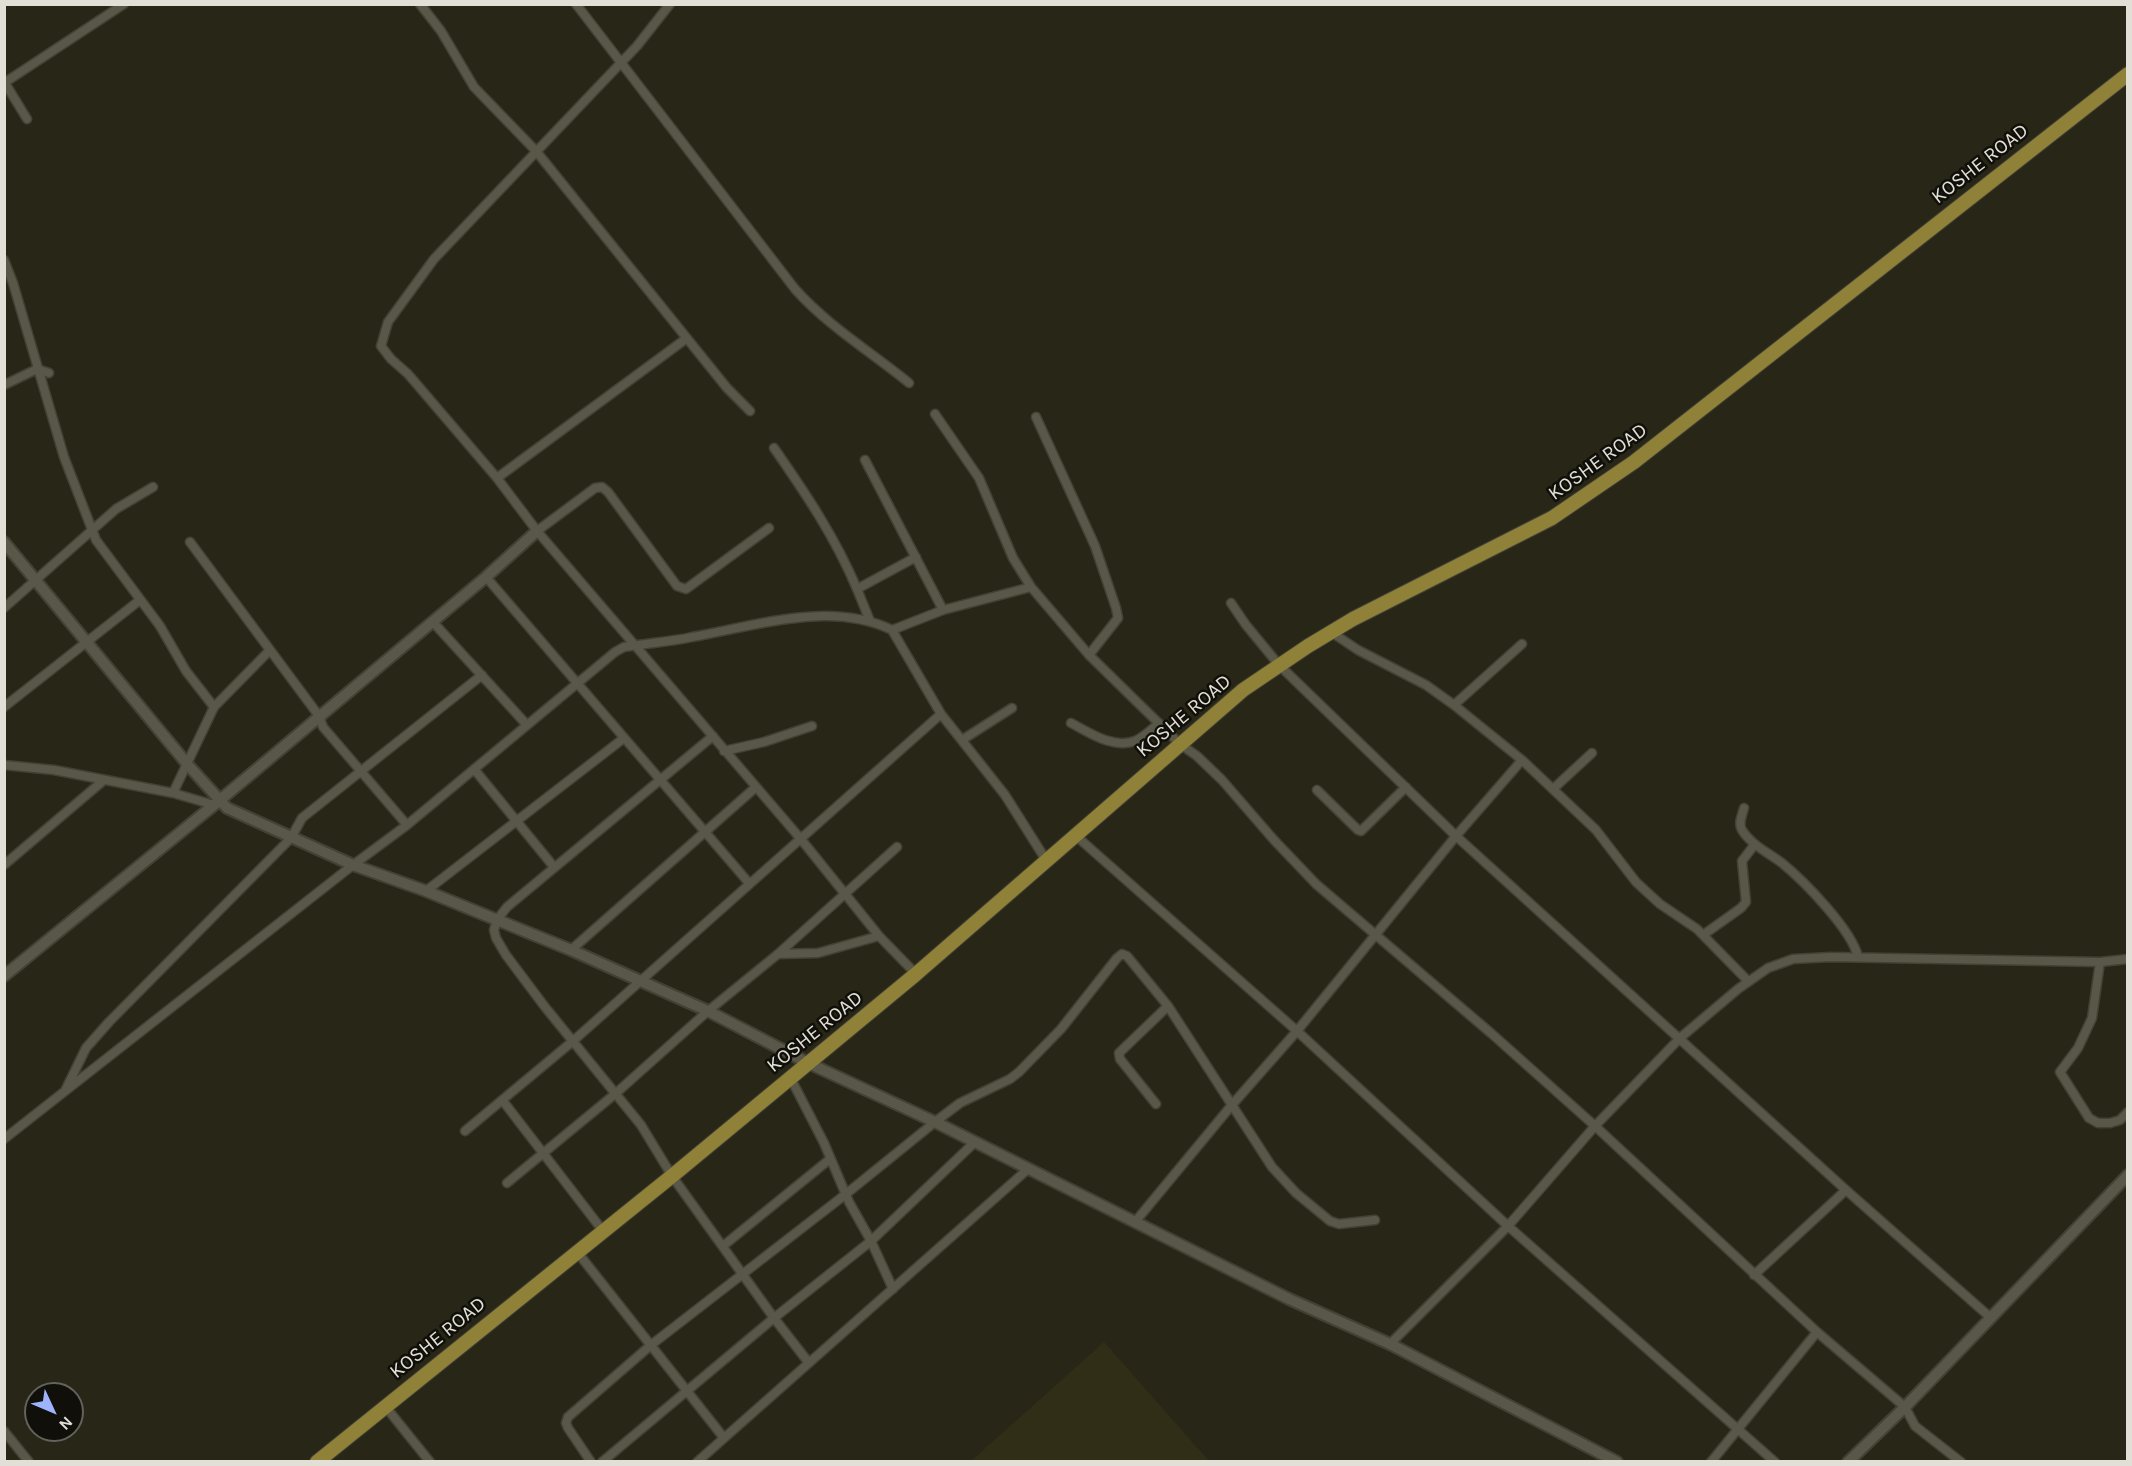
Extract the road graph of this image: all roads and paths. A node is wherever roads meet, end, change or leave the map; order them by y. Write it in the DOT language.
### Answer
graph roads {
  1 [pos="124,4"];
  2 [pos="420,4"];
  3 [pos="576,4"];
  4 [pos="670,4"];
  5 [pos="620,62"];
  6 [pos="2127,74"];
  7 [pos="5,83"];
  8 [pos="27,119"];
  9 [pos="536,150"];
  10 [pos="4,260"];
  11 [pos="687,338"];
  12 [pos="37,369"];
  13 [pos="49,373"];
  14 [pos="909,382"];
  15 [pos="4,385"];
  16 [pos="750,411"];
  17 [pos="935,414"];
  18 [pos="1036,417"];
  19 [pos="774,448"];
  20 [pos="865,460"];
  21 [pos="497,478"];
  22 [pos="153,487"];
  23 [pos="770,528"];
  24 [pos="92,531"];
  25 [pos="537,531"];
  26 [pos="4,542"];
  27 [pos="189,542"];
  28 [pos="916,557"];
  29 [pos="486,577"];
  30 [pos="36,580"];
  31 [pos="1031,587"];
  32 [pos="857,589"];
  33 [pos="140,600"];
  34 [pos="1231,603"];
  35 [pos="4,608"];
  36 [pos="943,610"];
  37 [pos="432,621"];
  38 [pos="870,621"];
  39 [pos="892,630"];
  40 [pos="1331,632"];
  41 [pos="86,641"];
  42 [pos="1522,644"];
  43 [pos="634,645"];
  44 [pos="270,650"];
  45 [pos="1089,656"];
  46 [pos="1279,665"];
  47 [pos="482,675"];
  48 [pos="578,682"];
  49 [pos="1454,705"];
  50 [pos="4,707"];
  51 [pos="214,707"];
  52 [pos="1012,708"];
  53 [pos="941,714"];
  54 [pos="319,716"];
  55 [pos="1071,723"];
  56 [pos="1159,723"];
  57 [pos="527,725"];
  58 [pos="812,726"];
  59 [pos="713,736"];
  60 [pos="624,738"];
  61 [pos="962,740"];
  62 [pos="1180,744"];
  63 [pos="724,751"];
  64 [pos="1592,753"];
  65 [pos="1522,760"];
  66 [pos="4,765"];
  67 [pos="188,765"];
  68 [pos="474,769"];
  69 [pos="361,771"];
  70 [pos="104,780"];
  71 [pos="661,781"];
  72 [pos="756,787"];
  73 [pos="1406,787"];
  74 [pos="1553,789"];
  75 [pos="1317,790"];
  76 [pos="174,793"];
  77 [pos="216,802"];
  78 [pos="1744,808"];
  79 [pos="515,820"];
  80 [pos="407,825"];
  81 [pos="705,834"];
  82 [pos="1075,835"];
  83 [pos="1456,836"];
  84 [pos="291,838"];
  85 [pos="800,838"];
  86 [pos="1755,844"];
  87 [pos="897,847"];
  88 [pos="1046,860"];
  89 [pos="4,865"];
  90 [pos="353,865"];
  91 [pos="554,867"];
  92 [pos="749,883"];
  93 [pos="426,891"];
  94 [pos="845,894"];
  95 [pos="497,920"];
  96 [pos="1376,934"];
  97 [pos="1703,935"];
  98 [pos="879,936"];
  99 [pos="571,950"];
  100 [pos="778,954"];
  101 [pos="1858,957"];
  102 [pos="2127,959"];
  103 [pos="2100,962"];
  104 [pos="916,974"];
  105 [pos="4,976"];
  106 [pos="639,980"];
  107 [pos="1748,981"];
  108 [pos="1168,1006"];
  109 [pos="708,1011"];
  110 [pos="1297,1031"];
  111 [pos="1680,1038"];
  112 [pos="573,1041"];
  113 [pos="808,1063"];
  114 [pos="790,1077"];
  115 [pos="63,1093"];
  116 [pos="615,1094"];
  117 [pos="503,1101"];
  118 [pos="1156,1104"];
  119 [pos="1231,1106"];
  120 [pos="2127,1112"];
  121 [pos="935,1122"];
  122 [pos="1595,1126"];
  123 [pos="465,1131"];
  124 [pos="4,1139"];
  125 [pos="975,1142"];
  126 [pos="545,1153"];
  127 [pos="830,1159"];
  128 [pos="1028,1169"];
  129 [pos="2127,1175"];
  130 [pos="672,1176"];
  131 [pos="507,1183"];
  132 [pos="1846,1190"];
  133 [pos="846,1194"];
  134 [pos="1375,1220"];
  135 [pos="1135,1222"];
  136 [pos="1509,1226"];
  137 [pos="603,1231"];
  138 [pos="871,1241"];
  139 [pos="723,1246"];
  140 [pos="578,1253"];
  141 [pos="743,1274"];
  142 [pos="1754,1275"];
  143 [pos="893,1289"];
  144 [pos="774,1318"];
  145 [pos="1991,1318"];
  146 [pos="1817,1332"];
  147 [pos="1390,1344"];
  148 [pos="651,1345"];
  149 [pos="809,1363"];
  150 [pos="687,1391"];
  151 [pos="385,1406"];
  152 [pos="1905,1407"];
  153 [pos="1738,1430"];
  154 [pos="4,1431"];
  155 [pos="724,1438"];
  156 [pos="29,1461"];
  157 [pos="317,1461"];
  158 [pos="430,1461"];
  159 [pos="591,1461"];
  160 [pos="602,1461"];
  161 [pos="697,1461"];
  162 [pos="1617,1461"];
  163 [pos="1711,1461"];
  164 [pos="1775,1461"];
  165 [pos="1848,1461"];
  166 [pos="1960,1461"];
  1 -- 7 [label="street"];
  2 -- 9 [label="street"];
  3 -- 5 [label="street"];
  4 -- 5 [label="street"];
  5 -- 9 [label="street"];
  5 -- 14 [label="street"];
  6 -- 40 [label="main road, KOSHE ROAD"];
  7 -- 8 [label="street"];
  9 -- 11 [label="street"];
  9 -- 21 [label="street"];
  10 -- 12 [label="street"];
  11 -- 16 [label="street"];
  11 -- 21 [label="street"];
  12 -- 13 [label="street"];
  12 -- 15 [label="street"];
  12 -- 24 [label="street"];
  17 -- 31 [label="street"];
  18 -- 45 [label="street"];
  19 -- 32 [label="street"];
  20 -- 28 [label="street"];
  21 -- 25 [label="street"];
  22 -- 24 [label="street"];
  23 -- 25 [label="street"];
  24 -- 30 [label="street"];
  24 -- 33 [label="street"];
  25 -- 29 [label="street"];
  25 -- 43 [label="street"];
  26 -- 30 [label="street"];
  27 -- 44 [label="street"];
  28 -- 32 [label="street"];
  28 -- 36 [label="street"];
  29 -- 37 [label="street"];
  29 -- 48 [label="street"];
  30 -- 35 [label="street"];
  30 -- 41 [label="street"];
  31 -- 36 [label="street"];
  31 -- 45 [label="street"];
  32 -- 38 [label="street"];
  33 -- 41 [label="street"];
  33 -- 51 [label="street"];
  34 -- 46 [label="street"];
  36 -- 39 [label="street"];
  37 -- 47 [label="street"];
  37 -- 54 [label="street"];
  38 -- 39 [label="street"];
  38 -- 43 [label="street"];
  39 -- 53 [label="street"];
  40 -- 46 [label="main road, KOSHE ROAD"];
  40 -- 49 [label="street"];
  41 -- 50 [label="street"];
  41 -- 67 [label="street"];
  42 -- 49 [label="street"];
  43 -- 48 [label="street"];
  43 -- 59 [label="street"];
  44 -- 51 [label="street"];
  44 -- 54 [label="street"];
  45 -- 56 [label="street"];
  46 -- 62 [label="main road, KOSHE ROAD"];
  46 -- 73 [label="street"];
  47 -- 57 [label="street"];
  47 -- 69 [label="street"];
  48 -- 57 [label="street"];
  48 -- 60 [label="street"];
  49 -- 65 [label="street"];
  51 -- 67 [label="street"];
  52 -- 61 [label="street"];
  53 -- 61 [label="street"];
  53 -- 85 [label="street"];
  54 -- 69 [label="street"];
  54 -- 77 [label="street"];
  55 -- 56 [label="street"];
  56 -- 62 [label="street"];
  57 -- 68 [label="street"];
  58 -- 63 [label="street"];
  59 -- 63 [label="street"];
  59 -- 71 [label="street"];
  60 -- 71 [label="street"];
  60 -- 79 [label="street"];
  61 -- 88 [label="street"];
  62 -- 82 [label="main road, KOSHE ROAD"];
  62 -- 96 [label="street"];
  63 -- 72 [label="street"];
  64 -- 74 [label="street"];
  65 -- 74 [label="street"];
  65 -- 83 [label="street"];
  66 -- 70 [label="street"];
  67 -- 76 [label="street"];
  67 -- 77 [label="street"];
  68 -- 79 [label="street"];
  68 -- 80 [label="street"];
  69 -- 80 [label="street"];
  69 -- 84 [label="street"];
  70 -- 76 [label="street"];
  70 -- 89 [label="street"];
  71 -- 81 [label="street"];
  71 -- 91 [label="street"];
  72 -- 81 [label="street"];
  72 -- 85 [label="street"];
  73 -- 75 [label="street"];
  73 -- 83 [label="street"];
  74 -- 97 [label="street"];
  76 -- 77 [label="street"];
  77 -- 84 [label="street"];
  77 -- 105 [label="street"];
  78 -- 86 [label="street"];
  79 -- 91 [label="street"];
  79 -- 93 [label="street"];
  80 -- 90 [label="street"];
  81 -- 92 [label="street"];
  81 -- 99 [label="street"];
  82 -- 88 [label="main road, KOSHE ROAD"];
  82 -- 110 [label="street"];
  83 -- 96 [label="street"];
  83 -- 111 [label="street"];
  84 -- 90 [label="street"];
  84 -- 115 [label="street"];
  85 -- 92 [label="street"];
  85 -- 94 [label="street"];
  86 -- 97 [label="street"];
  86 -- 101 [label="street"];
  87 -- 94 [label="street"];
  88 -- 104 [label="main road, KOSHE ROAD"];
  90 -- 93 [label="street"];
  90 -- 115 [label="street"];
  91 -- 95 [label="street"];
  92 -- 106 [label="street"];
  93 -- 95 [label="street"];
  94 -- 98 [label="street"];
  94 -- 100 [label="street"];
  95 -- 99 [label="street"];
  95 -- 112 [label="street"];
  96 -- 110 [label="street"];
  96 -- 122 [label="street"];
  97 -- 107 [label="street"];
  98 -- 100 [label="street"];
  98 -- 104 [label="street"];
  99 -- 106 [label="street"];
  100 -- 109 [label="street"];
  101 -- 103 [label="street"];
  101 -- 107 [label="street"];
  102 -- 103 [label="street"];
  103 -- 120 [label="street"];
  104 -- 113 [label="main road, KOSHE ROAD"];
  106 -- 109 [label="street"];
  106 -- 112 [label="street"];
  107 -- 111 [label="street"];
  108 -- 118 [label="street"];
  108 -- 119 [label="street"];
  108 -- 121 [label="street"];
  109 -- 113 [label="street"];
  109 -- 116 [label="street"];
  110 -- 119 [label="street"];
  110 -- 136 [label="street"];
  111 -- 122 [label="street"];
  111 -- 132 [label="street"];
  112 -- 116 [label="street"];
  112 -- 117 [label="street"];
  113 -- 114 [label="main road, KOSHE ROAD"];
  113 -- 121 [label="street"];
  114 -- 127 [label="street"];
  114 -- 130 [label="main road, KOSHE ROAD"];
  115 -- 124 [label="street"];
  116 -- 126 [label="street"];
  116 -- 130 [label="street"];
  117 -- 123 [label="street"];
  117 -- 126 [label="street"];
  119 -- 134 [label="street"];
  119 -- 135 [label="street"];
  121 -- 125 [label="street"];
  121 -- 133 [label="street"];
  122 -- 136 [label="street"];
  122 -- 142 [label="street"];
  125 -- 128 [label="street"];
  125 -- 138 [label="street"];
  126 -- 131 [label="street"];
  126 -- 137 [label="street"];
  127 -- 133 [label="street"];
  127 -- 139 [label="street"];
  128 -- 135 [label="street"];
  128 -- 143 [label="street"];
  129 -- 145 [label="street"];
  130 -- 137 [label="main road, KOSHE ROAD"];
  130 -- 139 [label="street"];
  132 -- 142 [label="street"];
  132 -- 145 [label="street"];
  133 -- 138 [label="street"];
  133 -- 141 [label="street"];
  135 -- 147 [label="street"];
  136 -- 147 [label="street"];
  136 -- 153 [label="street"];
  137 -- 140 [label="main road, KOSHE ROAD"];
  138 -- 143 [label="street"];
  138 -- 144 [label="street"];
  139 -- 141 [label="street"];
  140 -- 148 [label="street"];
  140 -- 151 [label="main road, KOSHE ROAD"];
  141 -- 144 [label="street"];
  141 -- 148 [label="street"];
  142 -- 146 [label="street"];
  143 -- 149 [label="street"];
  144 -- 149 [label="street"];
  144 -- 150 [label="street"];
  145 -- 152 [label="street"];
  146 -- 152 [label="street"];
  146 -- 153 [label="street"];
  147 -- 162 [label="street"];
  148 -- 150 [label="street"];
  148 -- 159 [label="street"];
  149 -- 155 [label="street"];
  150 -- 155 [label="street"];
  150 -- 160 [label="street"];
  151 -- 157 [label="main road, KOSHE ROAD"];
  151 -- 158 [label="street"];
  152 -- 165 [label="street"];
  152 -- 166 [label="street"];
  153 -- 163 [label="street"];
  153 -- 164 [label="street"];
  154 -- 156 [label="street"];
  155 -- 161 [label="street"];
}
